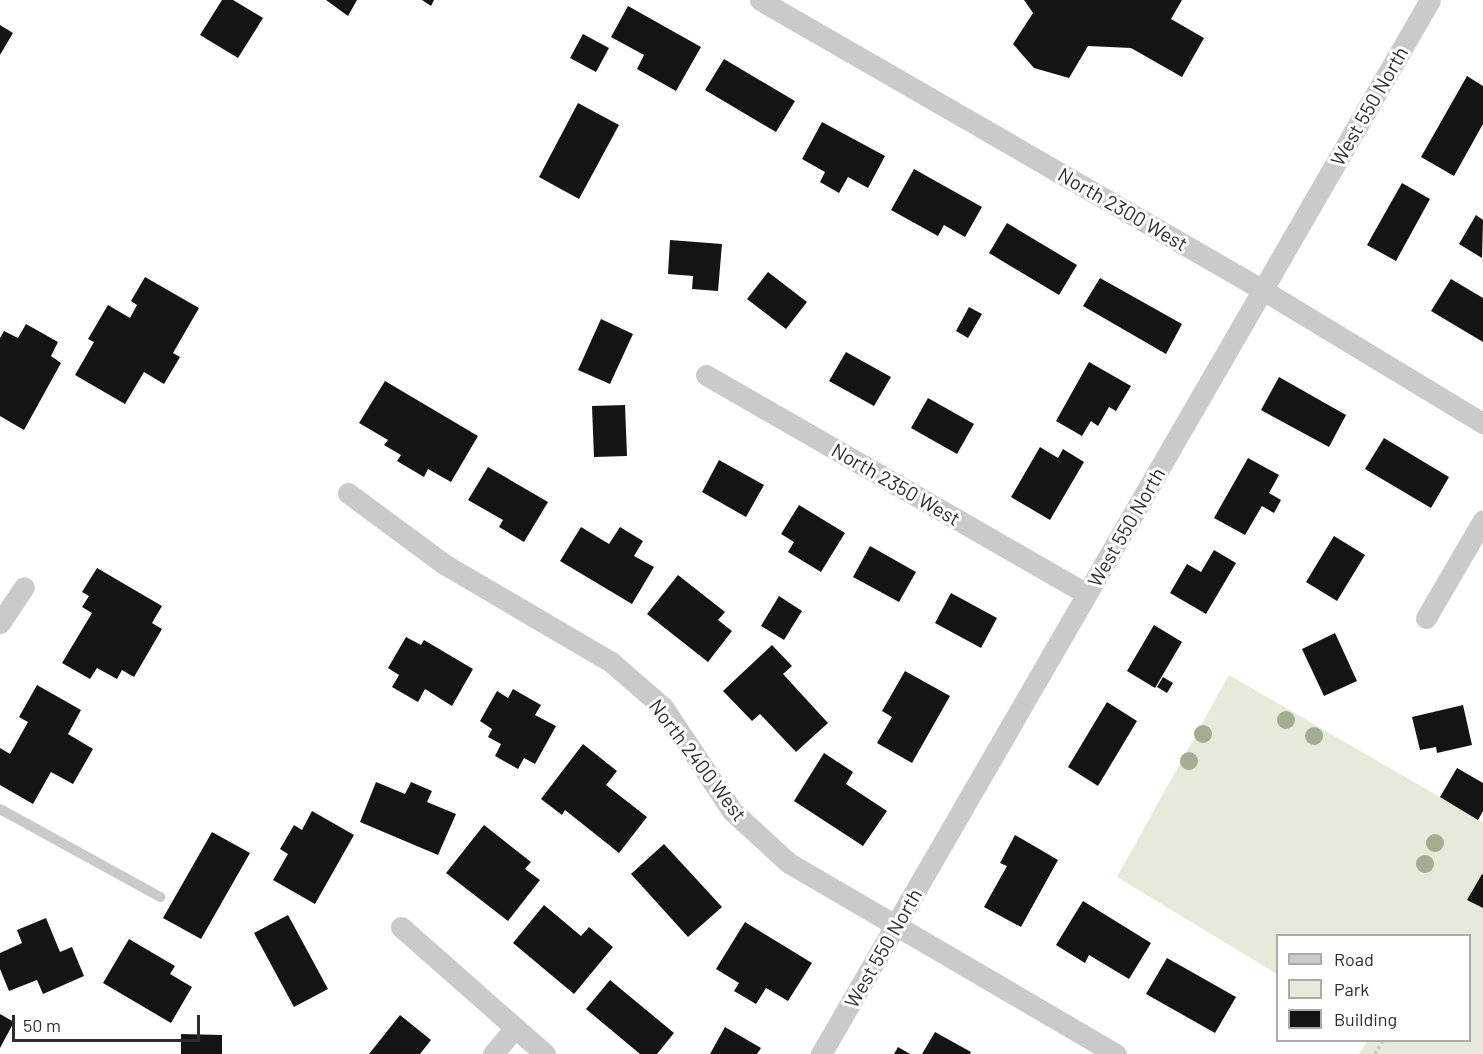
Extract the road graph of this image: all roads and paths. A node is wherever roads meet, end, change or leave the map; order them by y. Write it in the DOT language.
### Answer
graph roads {
  1 [pos="760,0"];
  2 [pos="1430,0"];
  3 [pos="1263,290"];
  4 [pos="706,375"];
  5 [pos="1483,423"];
  6 [pos="348,493"];
  7 [pos="1483,520"];
  8 [pos="24,587"];
  9 [pos="1087,594"];
  10 [pos="1426,618"];
  11 [pos="0,623"];
  12 [pos="0,809"];
  13 [pos="160,897"];
  14 [pos="897,926"];
  15 [pos="401,927"];
  16 [pos="514,1029"];
  17 [pos="493,1054"];
  18 [pos="545,1054"];
  19 [pos="821,1054"];
  20 [pos="1116,1054"];
  1 -- 3 [label="street, North 2300 West"];
  2 -- 3 [label="street, West 550 North"];
  3 -- 5 [label="street, North 2300 West"];
  3 -- 9 [label="street, West 550 North"];
  4 -- 9 [label="street, North 2350 West"];
  6 -- 14 [label="street, North 2400 West"];
  7 -- 10 [label="street"];
  8 -- 11 [label="street"];
  9 -- 14 [label="street, West 550 North"];
  12 -- 13 [label="lane"];
  14 -- 19 [label="street, West 550 North"];
  14 -- 20 [label="street, North 2400 West"];
  15 -- 16 [label="street"];
  16 -- 17 [label="street"];
  16 -- 18 [label="street"];
}
